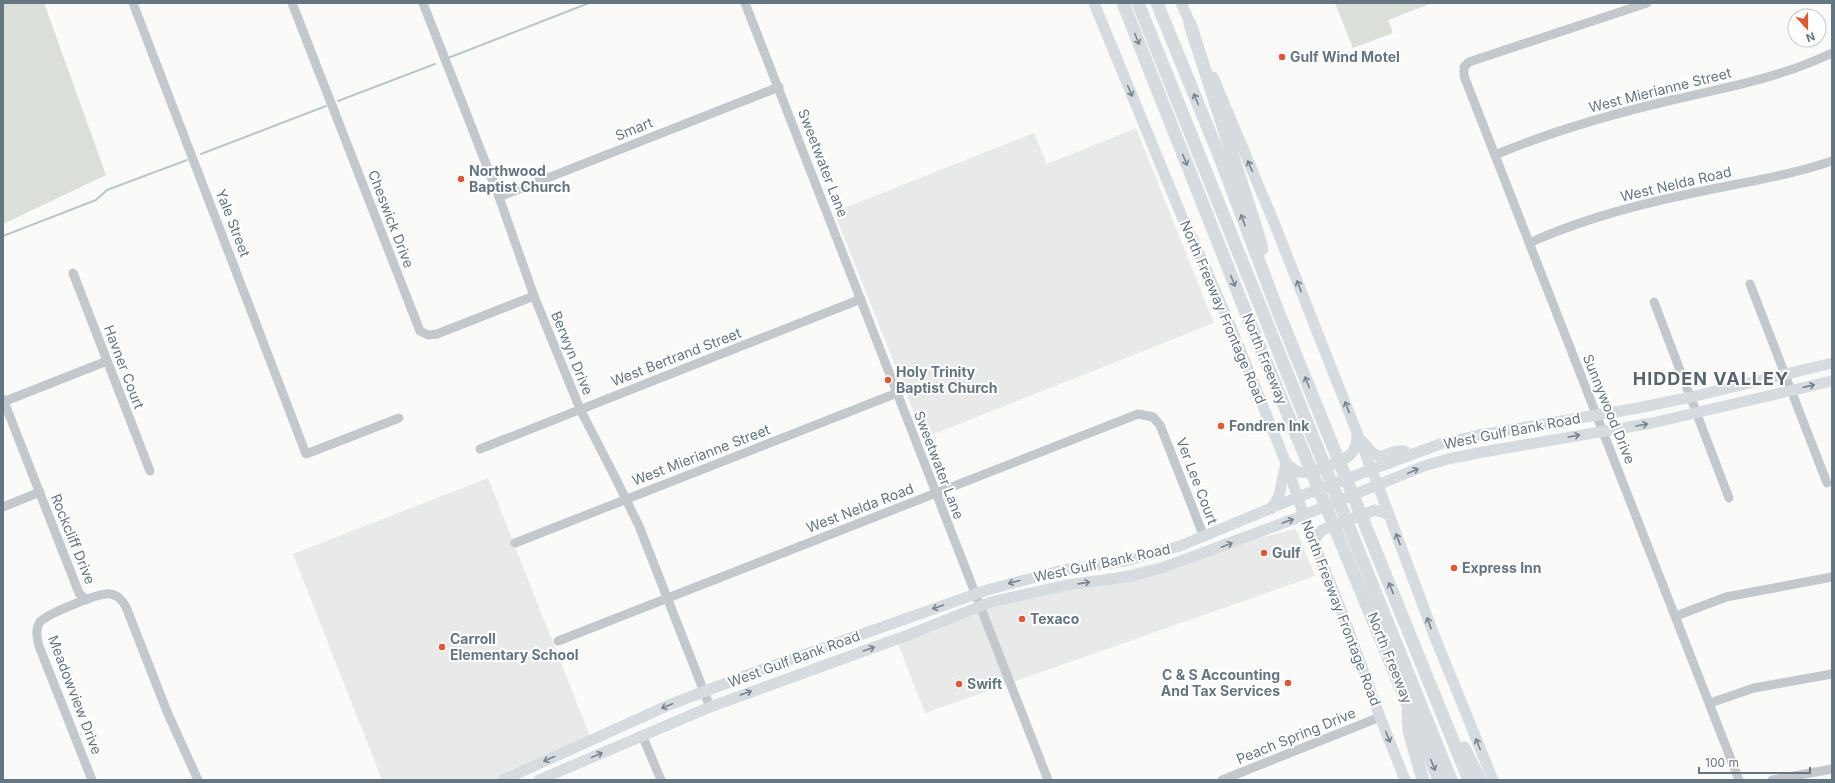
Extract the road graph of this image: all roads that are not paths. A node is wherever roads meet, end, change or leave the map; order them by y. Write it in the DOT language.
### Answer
graph roads {
  1 [pos="133,3"];
  2 [pos="292,3"];
  3 [pos="423,3"];
  4 [pos="745,3"];
  5 [pos="1094,3"];
  6 [pos="1123,3"];
  7 [pos="1138,3"];
  8 [pos="1157,3"];
  9 [pos="1181,3"];
  10 [pos="1647,3"];
  11 [pos="1190,24"];
  12 [pos="1832,53"];
  13 [pos="779,87"];
  14 [pos="1495,155"];
  15 [pos="1832,161"];
  16 [pos="499,197"];
  17 [pos="1529,243"];
  18 [pos="73,272"];
  19 [pos="1750,284"];
  20 [pos="534,296"];
  21 [pos="861,300"];
  22 [pos="1654,302"];
  23 [pos="1277,309"];
  24 [pos="107,361"];
  25 [pos="1832,363"];
  26 [pos="1785,375"];
  27 [pos="1832,381"];
  28 [pos="1791,390"];
  29 [pos="898,393"];
  30 [pos="1691,397"];
  31 [pos="3,401"];
  32 [pos="580,409"];
  33 [pos="1697,413"];
  34 [pos="1597,415"];
  35 [pos="399,418"];
  36 [pos="1603,431"];
  37 [pos="1357,433"];
  38 [pos="1164,435"];
  39 [pos="1479,435"];
  40 [pos="480,449"];
  41 [pos="1415,452"];
  42 [pos="1483,452"];
  43 [pos="1286,463"];
  44 [pos="1371,470"];
  45 [pos="150,471"];
  46 [pos="1827,482"];
  47 [pos="1378,486"];
  48 [pos="40,492"];
  49 [pos="935,494"];
  50 [pos="1298,497"];
  51 [pos="1729,498"];
  52 [pos="626,499"];
  53 [pos="3,507"];
  54 [pos="1267,511"];
  55 [pos="1388,514"];
  56 [pos="1304,515"];
  57 [pos="1269,528"];
  58 [pos="1204,537"];
  59 [pos="515,543"];
  60 [pos="1314,544"];
  61 [pos="1832,577"];
  62 [pos="975,594"];
  63 [pos="668,598"];
  64 [pos="86,600"];
  65 [pos="980,606"];
  66 [pos="1676,616"];
  67 [pos="558,641"];
  68 [pos="1422,663"];
  69 [pos="1832,674"];
  70 [pos="703,691"];
  71 [pos="1408,703"];
  72 [pos="1710,703"];
  73 [pos="710,707"];
  74 [pos="1380,717"];
  75 [pos="642,735"];
  76 [pos="1832,769"];
  77 [pos="92,780"];
  78 [pos="198,780"];
  79 [pos="503,780"];
  80 [pos="539,780"];
  81 [pos="660,780"];
  82 [pos="1048,780"];
  83 [pos="1222,780"];
  84 [pos="1405,780"];
  85 [pos="1424,780"];
  86 [pos="1439,780"];
  87 [pos="1451,780"];
  88 [pos="1469,780"];
  89 [pos="1480,780"];
  90 [pos="1493,780"];
  91 [pos="1739,780"];
  92 [pos="1772,780"];
  1 -- 35 [label="street, Yale Street"];
  2 -- 20 [label="street, Cheswick Drive"];
  3 -- 16 [label="street, Berwyn Drive"];
  4 -- 13 [label="street, Sweetwater Lane"];
  5 -- 43 [label="main road, North Freeway Frontage Road, one-way"];
  6 -- 71 [label="highway, North Freeway, one-way"];
  7 -- 87 [label="highway, North Freeway"];
  23 -- 8 [label="highway, North Freeway, one-way"];
  9 -- 11 [label="main road"];
  10 -- 14 [label="street, Sunnywood Drive"];
  11 -- 23 [label="highway"];
  37 -- 11 [label="main road, one-way"];
  12 -- 14 [label="street, West Mierianne Street"];
  13 -- 16 [label="street, Smart"];
  13 -- 21 [label="street, Sweetwater Lane"];
  14 -- 17 [label="street, Sunnywood Drive"];
  15 -- 17 [label="street, West Nelda Road"];
  16 -- 20 [label="street, Berwyn Drive"];
  17 -- 34 [label="street, Sunnywood Drive"];
  18 -- 24 [label="street, Havner Court"];
  19 -- 26 [label="street"];
  20 -- 32 [label="street, Berwyn Drive"];
  21 -- 29 [label="street, Sweetwater Lane"];
  21 -- 32 [label="street, West Bertrand Street"];
  22 -- 30 [label="street"];
  68 -- 23 [label="highway, North Freeway, one-way"];
  24 -- 31 [label="street"];
  24 -- 45 [label="street, Havner Court"];
  25 -- 26 [label="main road, West Gulf Bank Road"];
  26 -- 28 [label="street"];
  26 -- 30 [label="main road, West Gulf Bank Road"];
  28 -- 27 [label="main road, West Gulf Bank Road, one-way"];
  28 -- 33 [label="main road, West Gulf Bank Road"];
  28 -- 46 [label="street"];
  29 -- 49 [label="street, Sweetwater Lane"];
  29 -- 52 [label="street, West Mierianne Street"];
  30 -- 33 [label="street"];
  30 -- 34 [label="main road, West Gulf Bank Road"];
  31 -- 48 [label="street, Rockcliff Drive"];
  32 -- 40 [label="street, West Bertrand Street"];
  32 -- 52 [label="street, Berwyn Drive"];
  36 -- 33 [label="main road, West Gulf Bank Road, one-way"];
  33 -- 51 [label="street"];
  34 -- 36 [label="street, Sunnywood Drive"];
  34 -- 39 [label="main road, West Gulf Bank Road"];
  42 -- 36 [label="main road, West Gulf Bank Road, one-way"];
  36 -- 66 [label="street, Sunnywood Drive"];
  37 -- 41 [label="main road"];
  37 -- 43 [label="main road"];
  37 -- 44 [label="main road"];
  38 -- 49 [label="street, West Nelda Road"];
  38 -- 58 [label="street, Ver Lee Court"];
  39 -- 41 [label="main road, West Gulf Bank Road"];
  39 -- 42 [label="main road"];
  41 -- 44 [label="main road, West Gulf Bank Road"];
  47 -- 42 [label="main road, West Gulf Bank Road, one-way"];
  43 -- 50 [label="main road, North Freeway Frontage Road"];
  43 -- 54 [label="main road"];
  44 -- 47 [label="main road"];
  44 -- 50 [label="main road, West Gulf Bank Road"];
  47 -- 55 [label="main road"];
  47 -- 56 [label="main road, West Gulf Bank Road"];
  48 -- 53 [label="street"];
  48 -- 64 [label="street, Rockcliff Drive"];
  49 -- 62 [label="street, Sweetwater Lane"];
  49 -- 63 [label="street, West Nelda Road"];
  50 -- 54 [label="main road, West Gulf Bank Road"];
  50 -- 56 [label="main road, North Freeway Frontage Road"];
  52 -- 59 [label="street, West Mierianne Street"];
  52 -- 63 [label="street, Berwyn Drive"];
  54 -- 57 [label="main road"];
  54 -- 58 [label="main road, West Gulf Bank Road"];
  55 -- 60 [label="main road"];
  90 -- 55 [label="main road, one-way"];
  57 -- 56 [label="main road, West Gulf Bank Road, one-way"];
  56 -- 60 [label="main road, North Freeway Frontage Road"];
  65 -- 57 [label="main road, West Gulf Bank Road, one-way"];
  58 -- 62 [label="main road, West Gulf Bank Road, one-way"];
  60 -- 74 [label="main road, North Freeway Frontage Road"];
  61 -- 66 [label="street"];
  62 -- 65 [label="street, Sweetwater Lane"];
  62 -- 70 [label="main road, West Gulf Bank Road, one-way"];
  63 -- 67 [label="street, West Nelda Road"];
  63 -- 70 [label="street, Berwyn Drive"];
  64 -- 77 [label="street, Meadowview Drive"];
  64 -- 78 [label="street, Rockcliff Drive"];
  73 -- 65 [label="main road, West Gulf Bank Road, one-way"];
  65 -- 82 [label="street, Sweetwater Lane"];
  66 -- 72 [label="street, Sunnywood Drive"];
  68 -- 88 [label="highway, North Freeway"];
  68 -- 89 [label="highway"];
  69 -- 72 [label="street"];
  70 -- 73 [label="street, Berwyn Drive"];
  70 -- 79 [label="main road, West Gulf Bank Road, one-way"];
  71 -- 85 [label="highway"];
  71 -- 86 [label="highway, North Freeway, one-way"];
  72 -- 91 [label="street, Sunnywood Drive"];
  73 -- 75 [label="main road, West Gulf Bank Road"];
  74 -- 83 [label="street, Peach Spring Drive"];
  74 -- 84 [label="main road, North Freeway Frontage Road, one-way"];
  80 -- 75 [label="main road, West Gulf Bank Road, one-way"];
  75 -- 81 [label="street"];
  76 -- 92 [label="street"];
}
